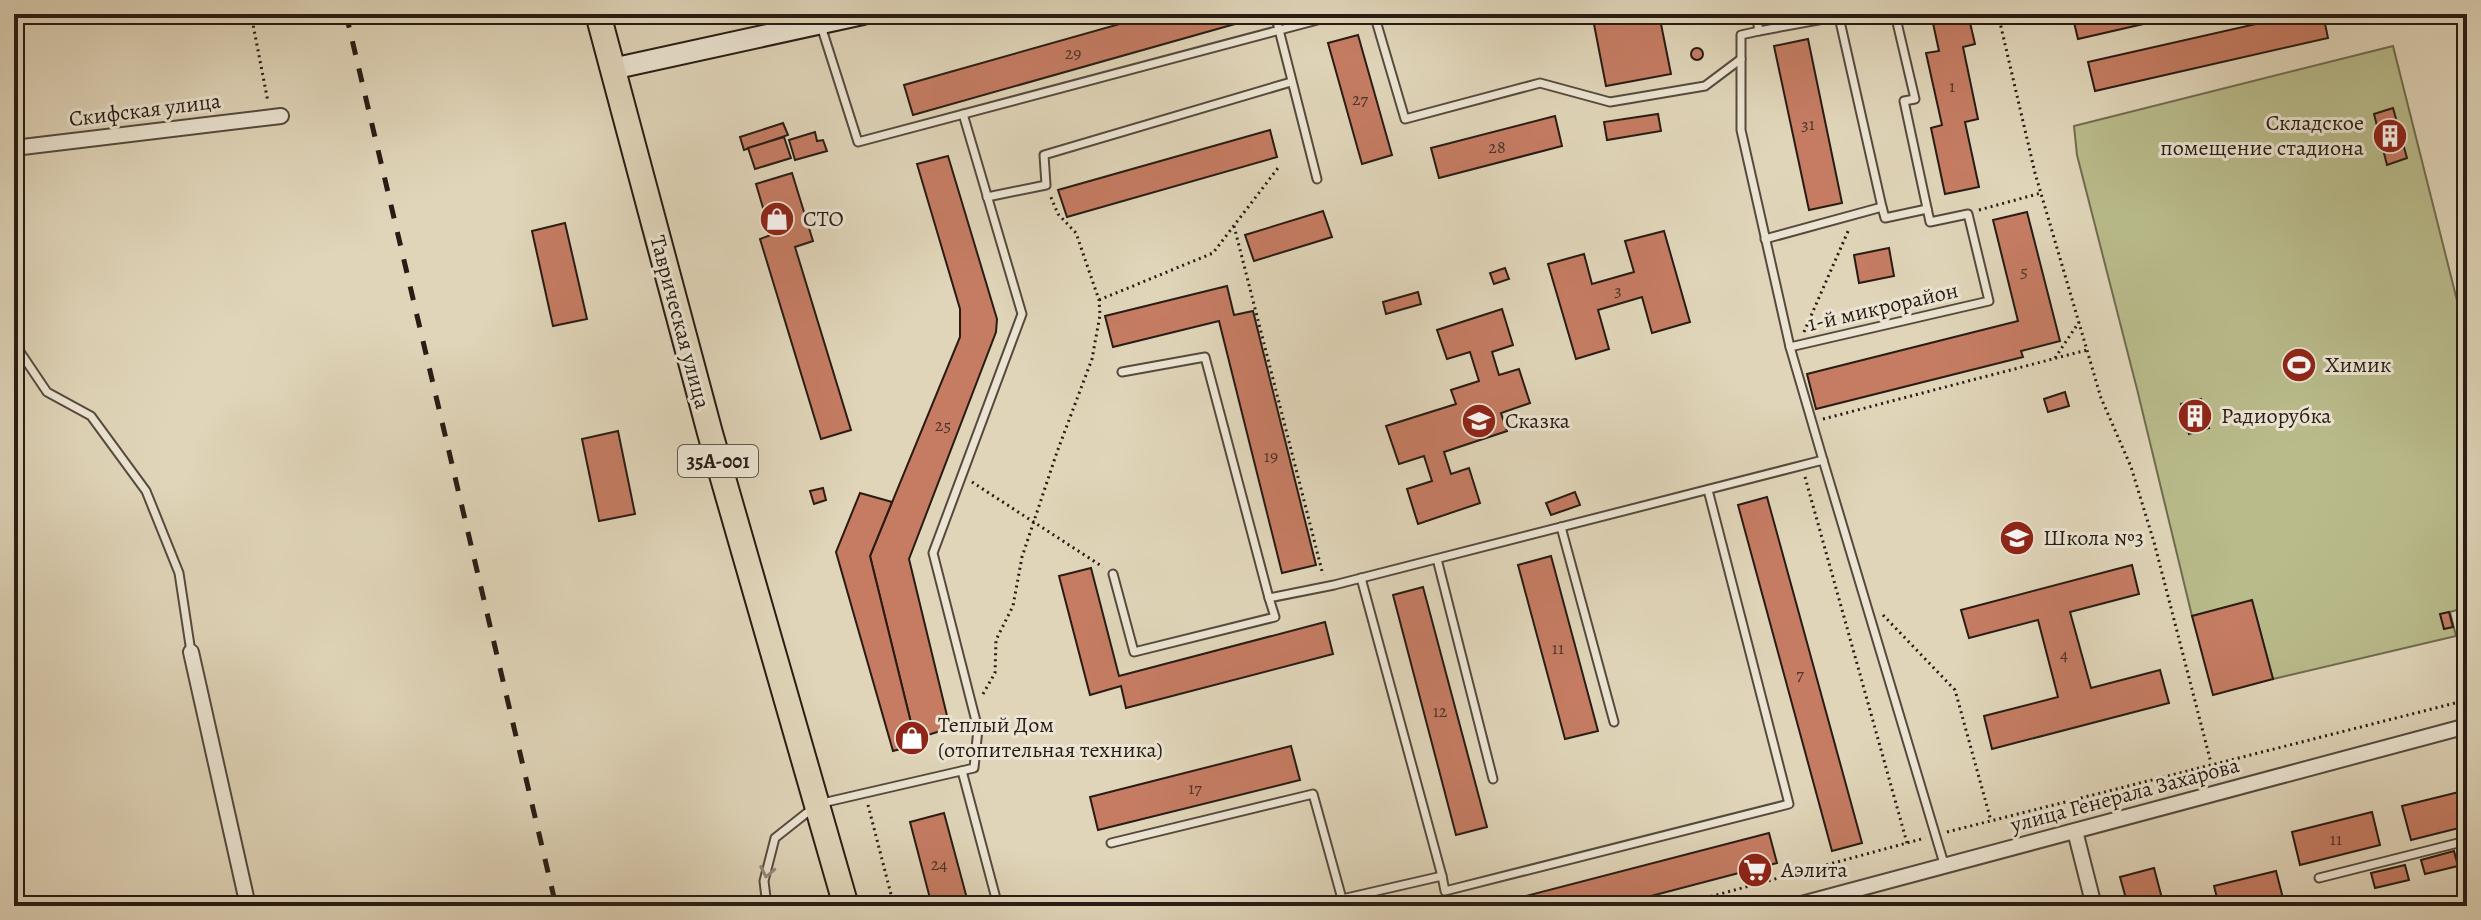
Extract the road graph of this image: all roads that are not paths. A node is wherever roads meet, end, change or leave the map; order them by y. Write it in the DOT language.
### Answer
graph roads {
  1 [pos="598,14"];
  2 [pos="863,14"];
  3 [pos="1275,14"];
  4 [pos="1340,14"];
  5 [pos="1374,14"];
  6 [pos="1756,14"];
  7 [pos="1851,14"];
  8 [pos="1895,14"];
  9 [pos="1839,17"];
  10 [pos="821,24"];
  11 [pos="1278,29"];
  12 [pos="1759,31"];
  13 [pos="1741,59"];
  14 [pos="612,69"];
  15 [pos="1291,82"];
  16 [pos="963,114"];
  17 [pos="276,117"];
  18 [pos="14,148"];
  19 [pos="1317,179"];
  20 [pos="987,197"];
  21 [pos="1882,207"];
  22 [pos="1927,209"];
  23 [pos="1765,239"];
  24 [pos="14,343"];
  25 [pos="1794,346"];
  26 [pos="1122,372"];
  27 [pos="1823,460"];
  28 [pos="1708,490"];
  29 [pos="1561,527"];
  30 [pos="1437,559"];
  31 [pos="1113,574"];
  32 [pos="1361,578"];
  33 [pos="1269,598"];
  34 [pos="191,652"];
  35 [pos="1614,722"];
  36 [pos="2467,726"];
  37 [pos="962,771"];
  38 [pos="1493,779"];
  39 [pos="818,804"];
  40 [pos="2075,831"];
  41 [pos="1111,843"];
  42 [pos="2467,862"];
  43 [pos="1945,867"];
  44 [pos="1442,876"];
  45 [pos="2319,878"];
  46 [pos="1343,903"];
  47 [pos="248,906"];
  48 [pos="767,906"];
  49 [pos="846,906"];
  50 [pos="998,906"];
  51 [pos="1794,906"];
  52 [pos="2094,906"];
  1 -- 14 [label="highway, Таврическая улица / 35А-001"];
  2 -- 10 [label="main road"];
  3 -- 11 [label="lane"];
  4 -- 11 [label="lane"];
  5 -- 13 [label="lane"];
  6 -- 12 [label="lane"];
  7 -- 9 [label="lane"];
  8 -- 22 [label="lane"];
  9 -- 12 [label="lane"];
  9 -- 21 [label="lane"];
  10 -- 14 [label="main road"];
  10 -- 16 [label="lane"];
  11 -- 15 [label="lane"];
  11 -- 16 [label="lane"];
  12 -- 13 [label="lane, 1-й микрорайон"];
  13 -- 23 [label="lane, 1-й микрорайон"];
  14 -- 39 [label="highway, Таврическая улица / 35А-001"];
  15 -- 19 [label="lane"];
  15 -- 20 [label="lane"];
  16 -- 20 [label="lane"];
  17 -- 18 [label="street, Скифская улица"];
  20 -- 37 [label="lane"];
  21 -- 22 [label="lane"];
  21 -- 23 [label="lane"];
  22 -- 25 [label="lane, 1-й микрорайон"];
  23 -- 25 [label="lane, 1-й микрорайон"];
  24 -- 34 [label="lane"];
  25 -- 27 [label="lane"];
  26 -- 33 [label="lane"];
  27 -- 28 [label="lane"];
  27 -- 43 [label="lane"];
  28 -- 29 [label="lane"];
  28 -- 44 [label="lane"];
  29 -- 30 [label="lane"];
  29 -- 35 [label="lane"];
  30 -- 32 [label="lane"];
  30 -- 38 [label="lane"];
  31 -- 33 [label="lane"];
  32 -- 33 [label="lane"];
  32 -- 44 [label="lane"];
  34 -- 47 [label="street"];
  36 -- 40 [label="street, улица Генерала Захарова"];
  37 -- 39 [label="lane"];
  37 -- 50 [label="lane"];
  39 -- 48 [label="lane, one-way"];
  39 -- 49 [label="highway, Таврическая улица / 35А-001"];
  40 -- 43 [label="street, улица Генерала Захарова"];
  40 -- 52 [label="street"];
  41 -- 46 [label="lane"];
  42 -- 45 [label="lane"];
  43 -- 51 [label="street, улица Генерала Захарова"];
  44 -- 46 [label="lane"];
}
